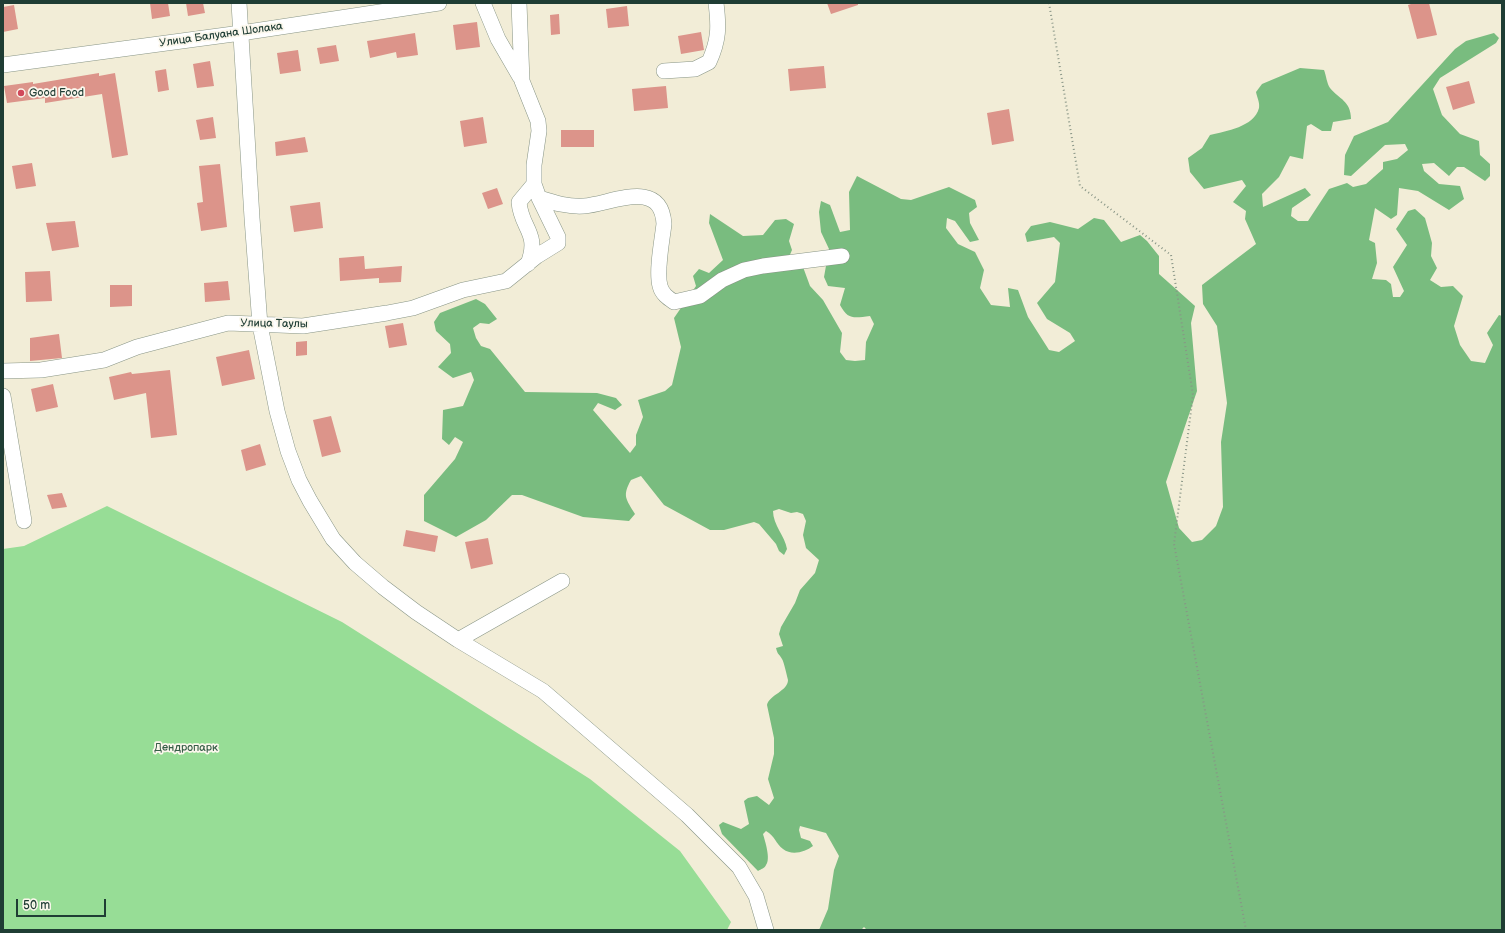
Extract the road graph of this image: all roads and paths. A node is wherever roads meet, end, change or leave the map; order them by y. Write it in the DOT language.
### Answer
graph roads {
  1 [pos="238,3"];
  2 [pos="439,3"];
  3 [pos="483,3"];
  4 [pos="519,3"];
  5 [pos="716,3"];
  6 [pos="1049,3"];
  7 [pos="241,33"];
  8 [pos="3,65"];
  9 [pos="664,71"];
  10 [pos="522,81"];
  11 [pos="537,191"];
  12 [pos="842,256"];
  13 [pos="532,260"];
  14 [pos="260,325"];
  15 [pos="3,371"];
  16 [pos="3,396"];
  17 [pos="24,521"];
  18 [pos="562,580"];
  19 [pos="458,640"];
  20 [pos="766,930"];
  21 [pos="1246,930"];
  1 -- 7 [label="street"];
  2 -- 7 [label="street, Улица Балуана Шолака"];
  3 -- 10 [label="street"];
  4 -- 10 [label="street"];
  5 -- 9 [label="street"];
  6 -- 21 [label="path"];
  7 -- 8 [label="street, Улица Балуана Шолака"];
  7 -- 14 [label="street"];
  10 -- 11 [label="street"];
  11 -- 12 [label="street"];
  11 -- 13 [label="street"];
  11 -- 13 [label="street, Улица Таулы"];
  13 -- 14 [label="street, Улица Таулы"];
  14 -- 15 [label="street, Улица Таулы"];
  14 -- 19 [label="street"];
  16 -- 17 [label="street"];
  18 -- 19 [label="street"];
  19 -- 20 [label="street"];
}
